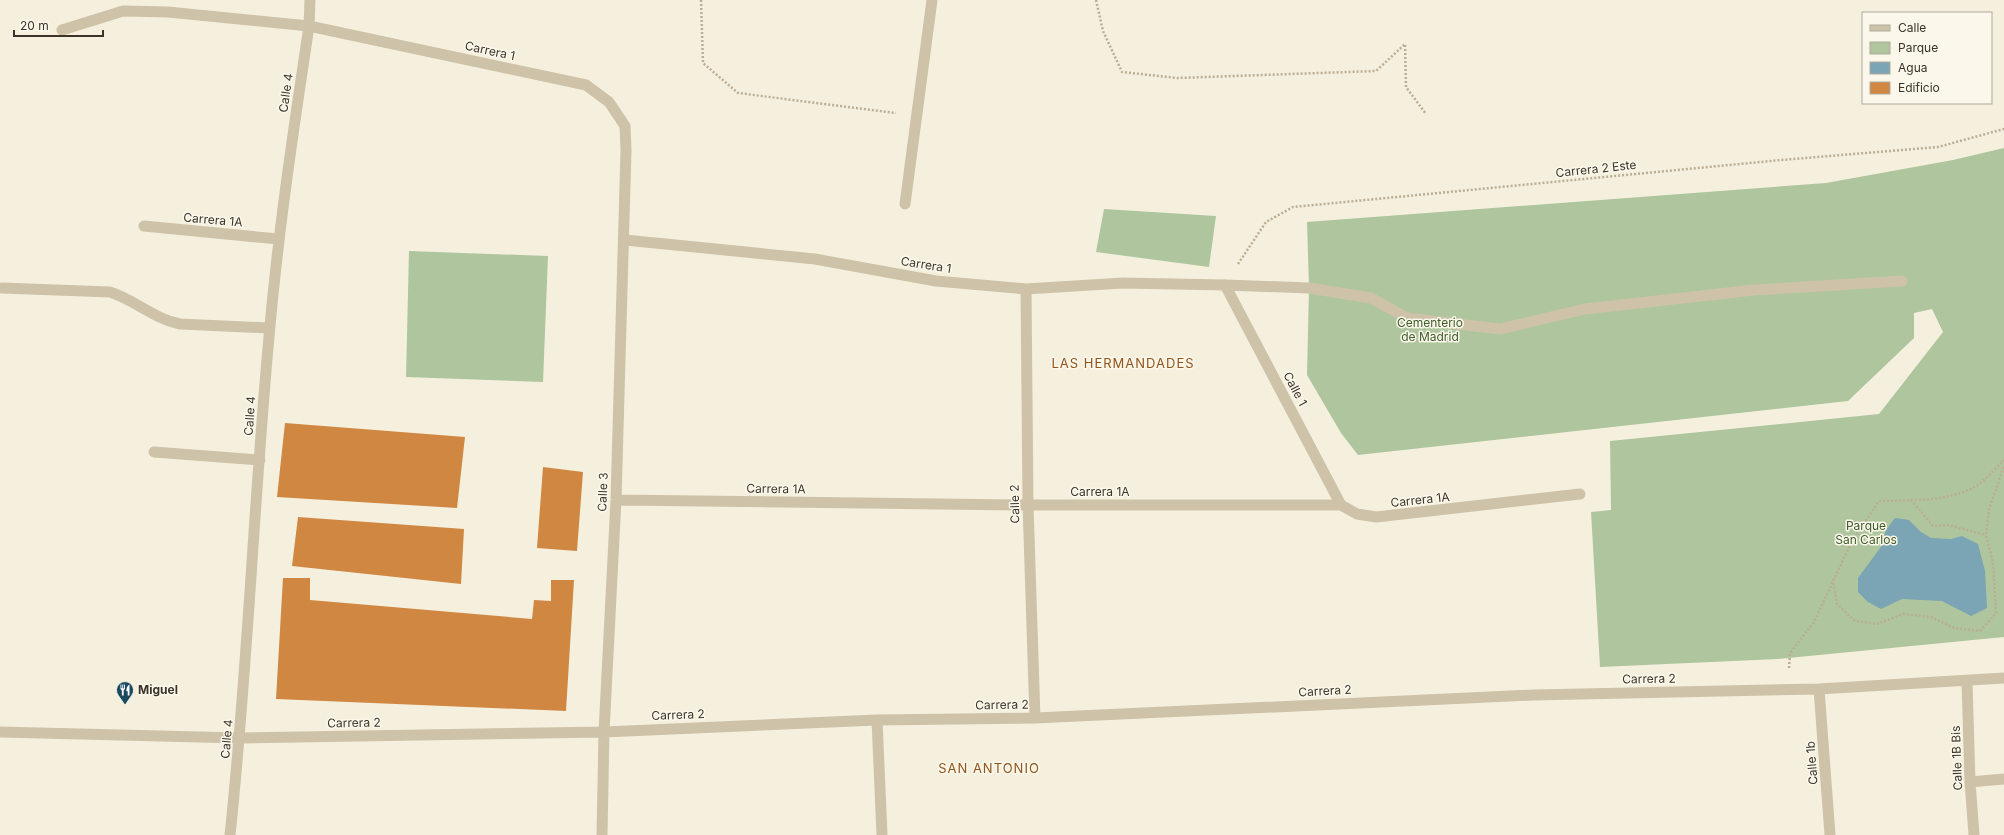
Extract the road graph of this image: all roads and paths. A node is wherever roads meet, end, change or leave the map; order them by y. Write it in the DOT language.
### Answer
graph roads {
  1 [pos="310,0"];
  2 [pos="701,0"];
  3 [pos="932,0"];
  4 [pos="1096,0"];
  5 [pos="309,26"];
  6 [pos="62,30"];
  7 [pos="1426,114"];
  8 [pos="916,116"];
  9 [pos="2004,128"];
  10 [pos="626,150"];
  11 [pos="905,204"];
  12 [pos="144,226"];
  13 [pos="278,239"];
  14 [pos="625,240"];
  15 [pos="1902,281"];
  16 [pos="1225,285"];
  17 [pos="2,288"];
  18 [pos="1026,289"];
  19 [pos="269,328"];
  20 [pos="154,452"];
  21 [pos="260,460"];
  22 [pos="2004,460"];
  23 [pos="2004,466"];
  24 [pos="1580,494"];
  25 [pos="616,500"];
  26 [pos="1911,500"];
  27 [pos="1028,505"];
  28 [pos="1342,505"];
  29 [pos="1986,535"];
  30 [pos="1833,579"];
  31 [pos="2004,678"];
  32 [pos="1967,681"];
  33 [pos="1819,689"];
  34 [pos="1787,690"];
  35 [pos="1035,718"];
  36 [pos="877,720"];
  37 [pos="0,732"];
  38 [pos="604,732"];
  39 [pos="240,738"];
  40 [pos="2004,779"];
  41 [pos="1970,782"];
  42 [pos="230,835"];
  43 [pos="602,835"];
  44 [pos="882,835"];
  45 [pos="1830,835"];
  46 [pos="1974,835"];
  1 -- 5 [label="street, Calle 4"];
  2 -- 8 [label="path"];
  3 -- 8 [label="street"];
  4 -- 7 [label="path"];
  5 -- 6 [label="street, Carrera 1"];
  5 -- 10 [label="street, Carrera 1"];
  5 -- 13 [label="street, Calle 4"];
  8 -- 11 [label="street"];
  9 -- 16 [label="path, Carrera 2 Este"];
  10 -- 14 [label="street, Calle 3"];
  12 -- 13 [label="street, Carrera 1A"];
  13 -- 19 [label="street, Calle 4"];
  14 -- 18 [label="street, Carrera 1"];
  14 -- 25 [label="street, Calle 3"];
  15 -- 16 [label="street, Carrera 1"];
  16 -- 18 [label="street, Carrera 1"];
  16 -- 28 [label="street, Calle 1"];
  17 -- 19 [label="street"];
  18 -- 27 [label="street, Calle 2"];
  19 -- 21 [label="street, Calle 4"];
  20 -- 21 [label="street"];
  21 -- 39 [label="street, Calle 4"];
  22 -- 26 [label="path"];
  23 -- 29 [label="path"];
  24 -- 28 [label="street, Carrera 1A"];
  25 -- 27 [label="street, Carrera 1A"];
  25 -- 38 [label="street, Calle 3"];
  26 -- 29 [label="path"];
  26 -- 30 [label="path"];
  27 -- 28 [label="street, Carrera 1A"];
  27 -- 35 [label="street, Calle 2"];
  29 -- 30 [label="path"];
  30 -- 34 [label="path"];
  31 -- 32 [label="street, Carrera 2"];
  32 -- 33 [label="street, Carrera 2"];
  32 -- 41 [label="street, Calle 1B Bis"];
  33 -- 34 [label="street, Carrera 2"];
  33 -- 45 [label="street, Calle 1b"];
  34 -- 35 [label="street, Carrera 2"];
  35 -- 36 [label="street, Carrera 2"];
  36 -- 38 [label="street, Carrera 2"];
  36 -- 44 [label="street"];
  37 -- 39 [label="street, Carrera 2"];
  38 -- 39 [label="street, Carrera 2"];
  38 -- 43 [label="street, Calle 3"];
  39 -- 42 [label="street, Calle 4"];
  40 -- 41 [label="street"];
  41 -- 46 [label="street, Calle 1B Bis"];
}
